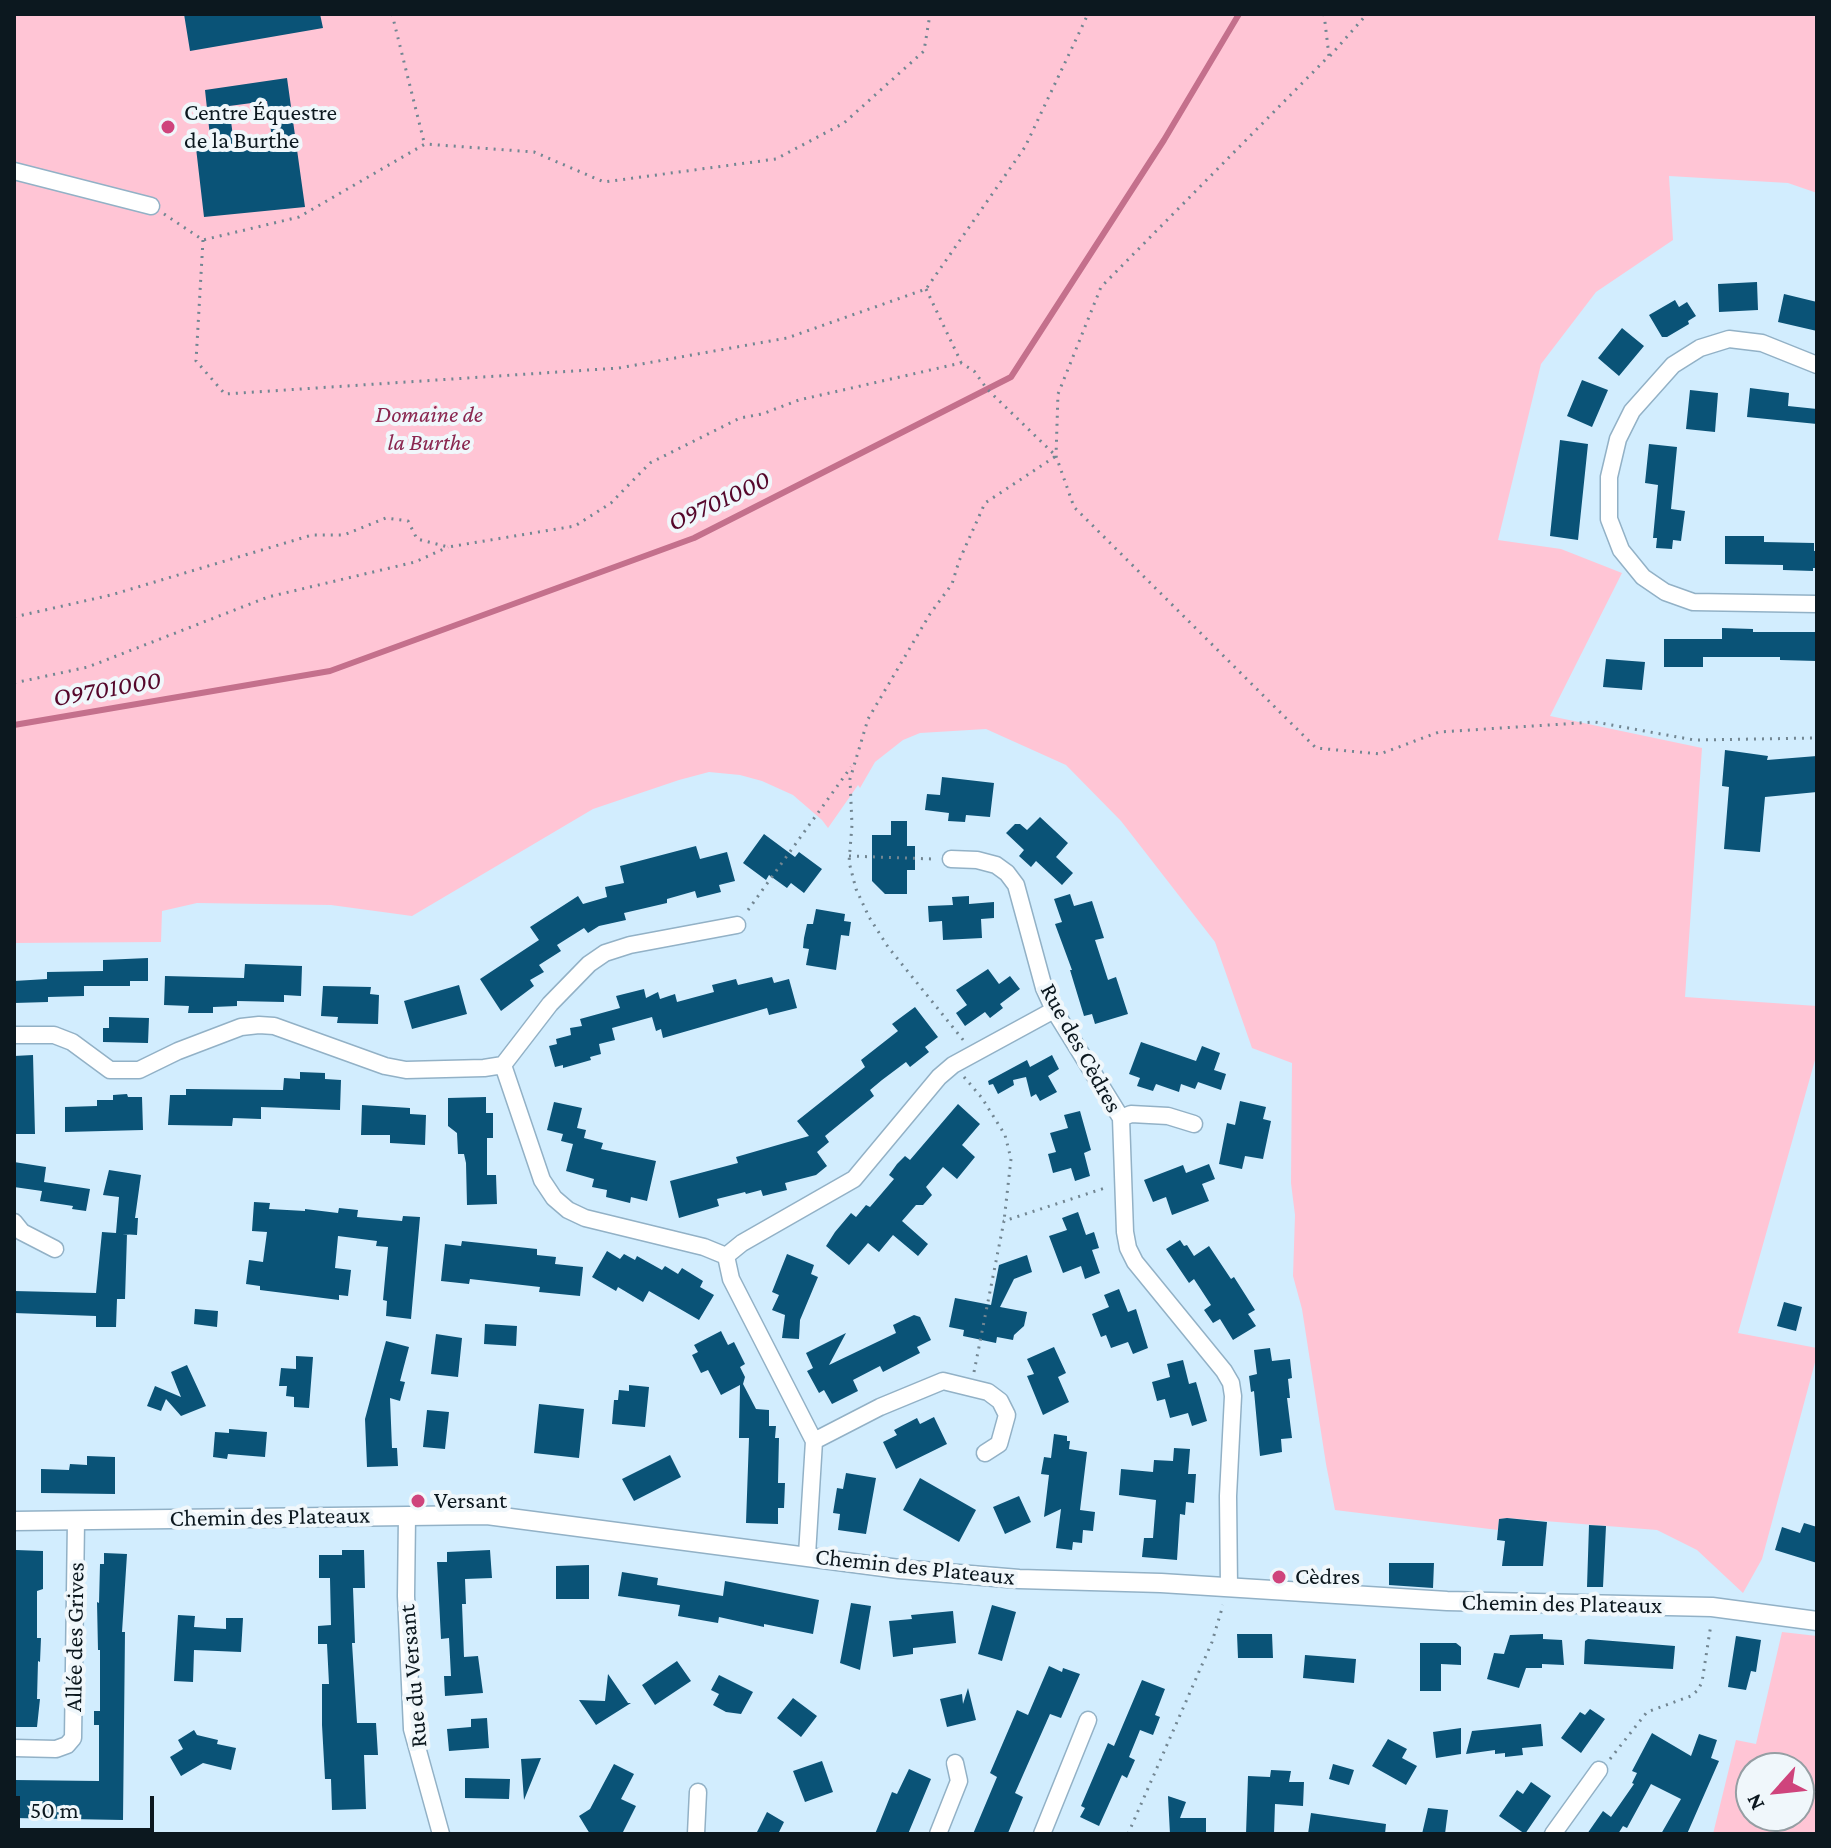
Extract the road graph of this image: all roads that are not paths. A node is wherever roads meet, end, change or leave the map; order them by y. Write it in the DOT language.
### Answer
graph roads {
  1 [pos="14,171"];
  2 [pos="151,206"];
  3 [pos="1817,365"];
  4 [pos="1817,604"];
  5 [pos="951,859"];
  6 [pos="737,925"];
  7 [pos="1054,1010"];
  8 [pos="14,1035"];
  9 [pos="503,1065"];
  10 [pos="1121,1118"];
  11 [pos="1194,1124"];
  12 [pos="14,1222"];
  13 [pos="55,1249"];
  14 [pos="726,1256"];
  15 [pos="814,1441"];
  16 [pos="985,1453"];
  17 [pos="407,1516"];
  18 [pos="76,1520"];
  19 [pos="14,1521"];
  20 [pos="807,1555"];
  21 [pos="1229,1587"];
  22 [pos="1817,1621"];
  23 [pos="1088,1720"];
  24 [pos="14,1748"];
  25 [pos="955,1763"];
  26 [pos="1599,1770"];
  27 [pos="698,1792"];
  28 [pos="441,1834"];
  29 [pos="696,1834"];
  30 [pos="938,1834"];
  31 [pos="1042,1834"];
  32 [pos="1553,1834"];
  1 -- 2 [label="street"];
  3 -- 4 [label="street"];
  5 -- 7 [label="street, Rue des Cèdres"];
  6 -- 9 [label="street"];
  7 -- 10 [label="street, Rue des Cèdres"];
  7 -- 14 [label="street"];
  8 -- 9 [label="street"];
  9 -- 14 [label="street"];
  10 -- 11 [label="street"];
  10 -- 21 [label="street, Rue des Cèdres"];
  12 -- 13 [label="street"];
  14 -- 15 [label="street"];
  15 -- 16 [label="street"];
  15 -- 20 [label="street"];
  17 -- 18 [label="street, Chemin des Plateaux"];
  17 -- 20 [label="street, Chemin des Plateaux"];
  17 -- 28 [label="street, Rue du Versant"];
  18 -- 19 [label="street, Chemin des Plateaux"];
  18 -- 24 [label="street, Allée des Grives"];
  20 -- 21 [label="street, Chemin des Plateaux"];
  21 -- 22 [label="street, Chemin des Plateaux"];
  23 -- 31 [label="street"];
  25 -- 30 [label="street"];
  26 -- 32 [label="street"];
  27 -- 29 [label="street"];
}
